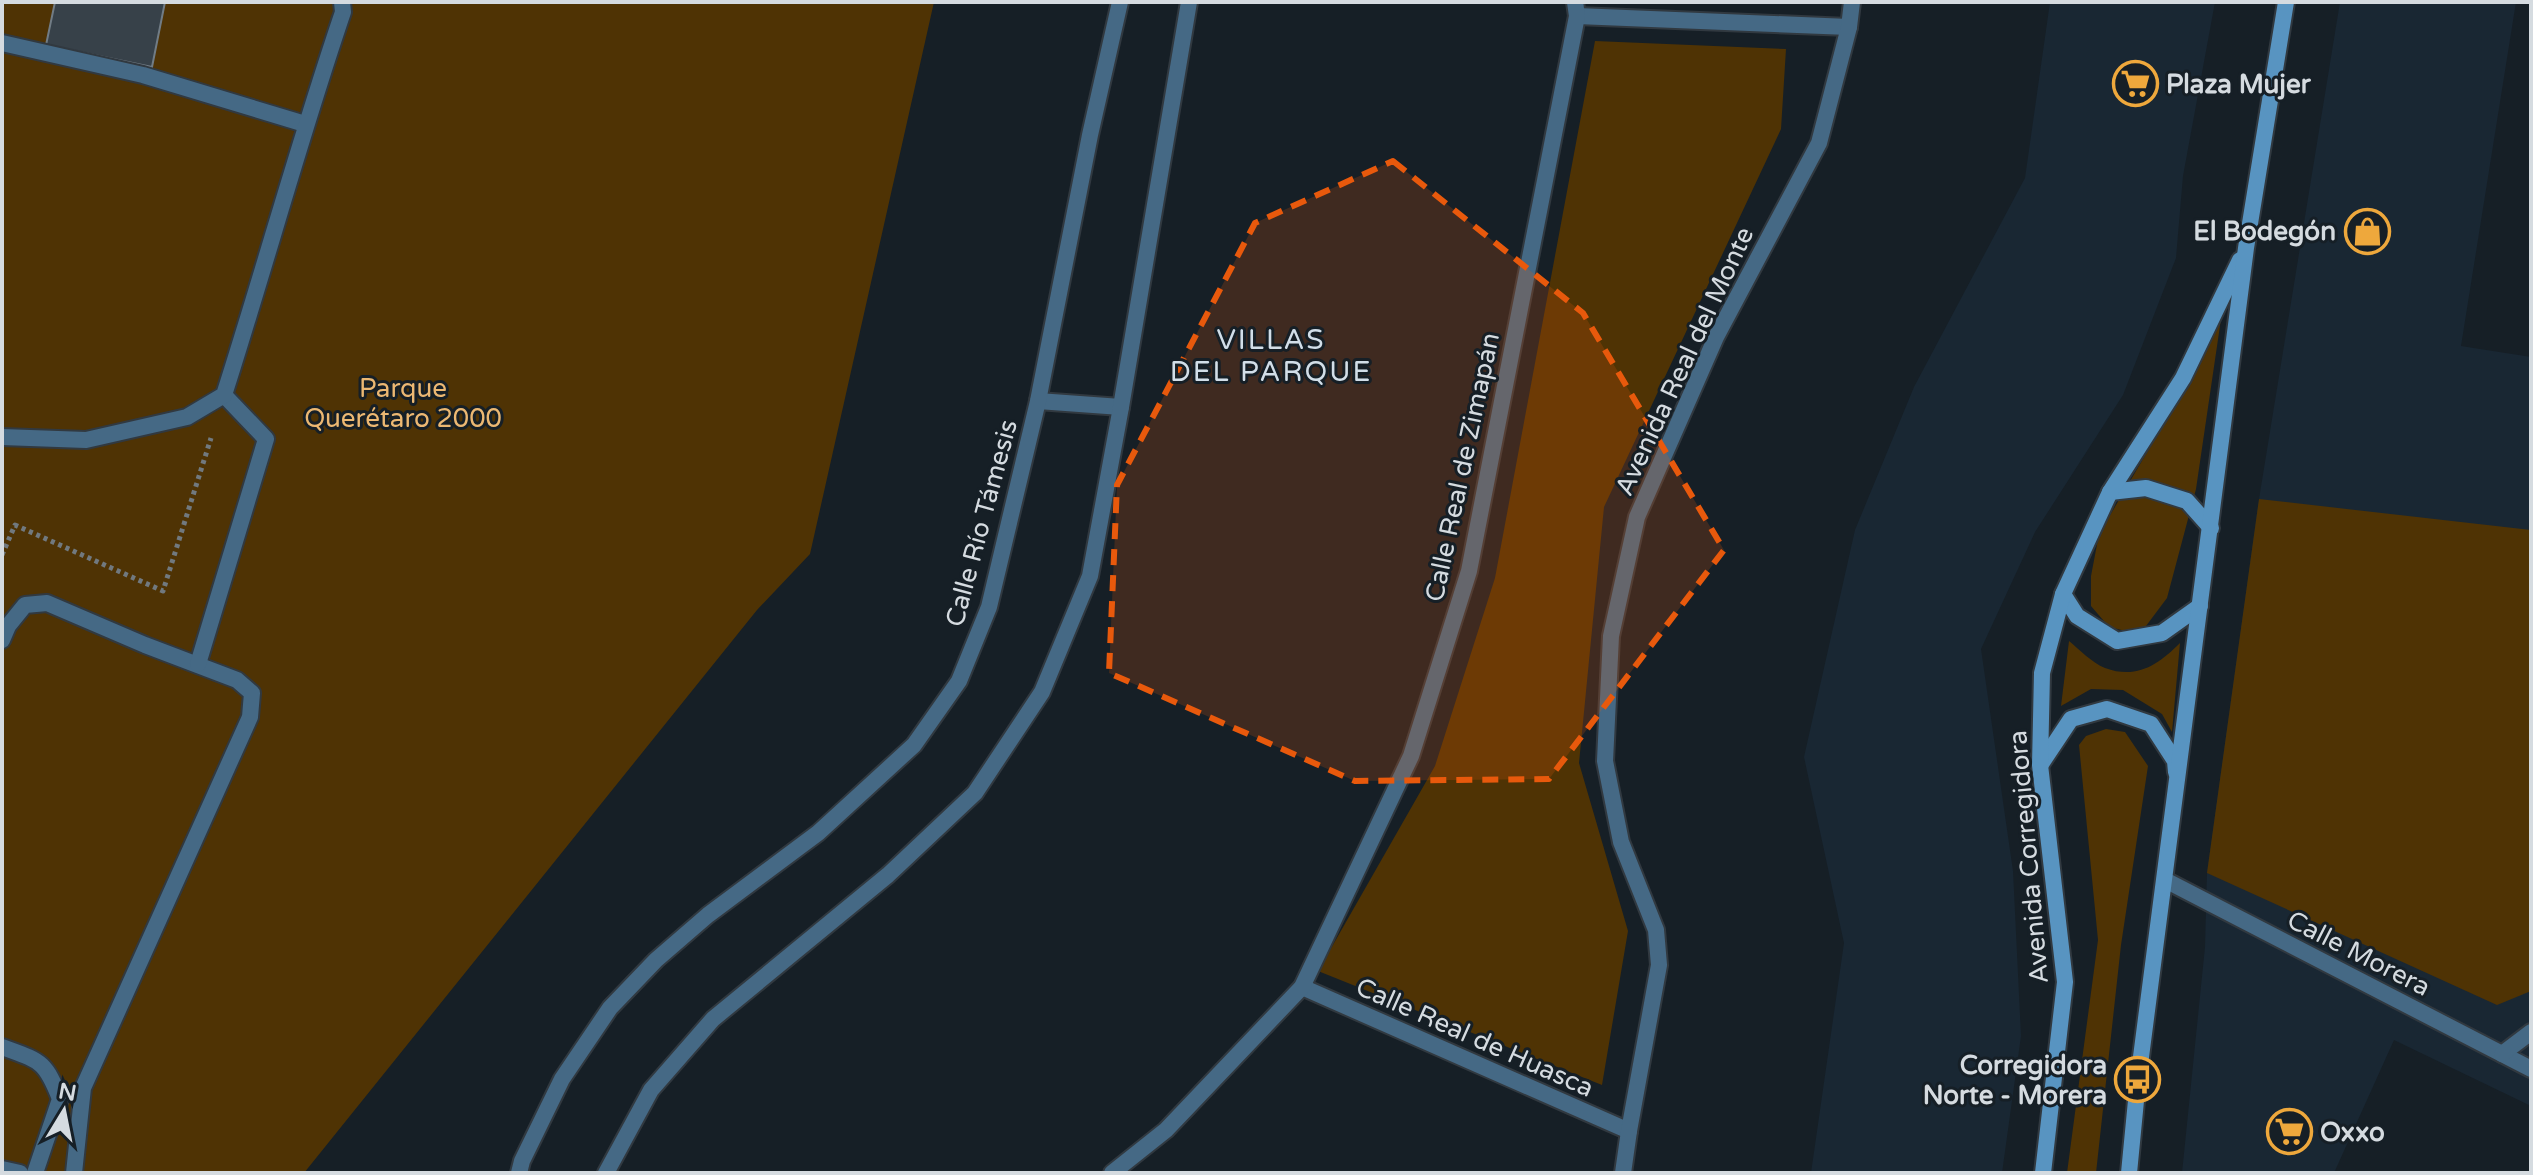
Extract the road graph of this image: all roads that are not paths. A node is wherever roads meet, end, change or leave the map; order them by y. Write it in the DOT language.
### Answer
graph roads {
  1 [pos="342,2"];
  2 [pos="1120,2"];
  3 [pos="1189,2"];
  4 [pos="1852,2"];
  5 [pos="2286,2"];
  6 [pos="1576,9"];
  7 [pos="1849,27"];
  8 [pos="2,43"];
  9 [pos="305,124"];
  10 [pos="2246,248"];
  11 [pos="224,395"];
  12 [pos="1038,401"];
  13 [pos="1121,407"];
  14 [pos="2,437"];
  15 [pos="2110,492"];
  16 [pos="2211,528"];
  17 [pos="2063,594"];
  18 [pos="2200,606"];
  19 [pos="2,640"];
  20 [pos="198,664"];
  21 [pos="2040,765"];
  22 [pos="2177,785"];
  23 [pos="2165,880"];
  24 [pos="1302,987"];
  25 [pos="2531,1032"];
  26 [pos="2,1047"];
  27 [pos="2502,1054"];
  28 [pos="2531,1069"];
  29 [pos="1629,1131"];
  30 [pos="2,1169"];
  31 [pos="20,1173"];
  32 [pos="35,1173"];
  33 [pos="74,1173"];
  34 [pos="519,1173"];
  35 [pos="606,1173"];
  36 [pos="1112,1173"];
  37 [pos="1623,1173"];
  38 [pos="2043,1173"];
  39 [pos="2129,1173"];
  1 -- 9 [label="street"];
  2 -- 12 [label="street, Calle Río Támesis"];
  3 -- 13 [label="street"];
  4 -- 7 [label="street, Avenida Real del Monte"];
  5 -- 10 [label="main road, Avenida Corregidora"];
  6 -- 7 [label="street"];
  6 -- 24 [label="street, Calle Real de Zimapán"];
  7 -- 29 [label="street, Avenida Real del Monte"];
  8 -- 9 [label="street"];
  9 -- 11 [label="street"];
  10 -- 15 [label="main road, Avenida Corregidora"];
  10 -- 16 [label="main road, Avenida Corregidora"];
  11 -- 14 [label="street"];
  11 -- 20 [label="street"];
  12 -- 13 [label="street"];
  12 -- 34 [label="street, Calle Río Támesis"];
  13 -- 35 [label="street"];
  15 -- 16 [label="main road"];
  15 -- 17 [label="main road, Avenida Corregidora"];
  16 -- 18 [label="main road, Avenida Corregidora"];
  17 -- 18 [label="main road"];
  17 -- 21 [label="main road, Avenida Corregidora"];
  18 -- 22 [label="main road, Avenida Corregidora"];
  19 -- 20 [label="street"];
  20 -- 33 [label="street"];
  21 -- 22 [label="main road"];
  21 -- 38 [label="main road, Avenida Corregidora"];
  22 -- 23 [label="main road, Avenida Corregidora"];
  23 -- 27 [label="street, Calle Morera"];
  23 -- 39 [label="main road, Avenida Corregidora"];
  24 -- 29 [label="street, Calle Real de Huasca"];
  24 -- 36 [label="street, Calle Real de Zimapán"];
  25 -- 27 [label="street"];
  26 -- 32 [label="street"];
  27 -- 28 [label="street, Calle Morera"];
  29 -- 37 [label="street, Avenida Real del Monte"];
  30 -- 31 [label="street"];
}
